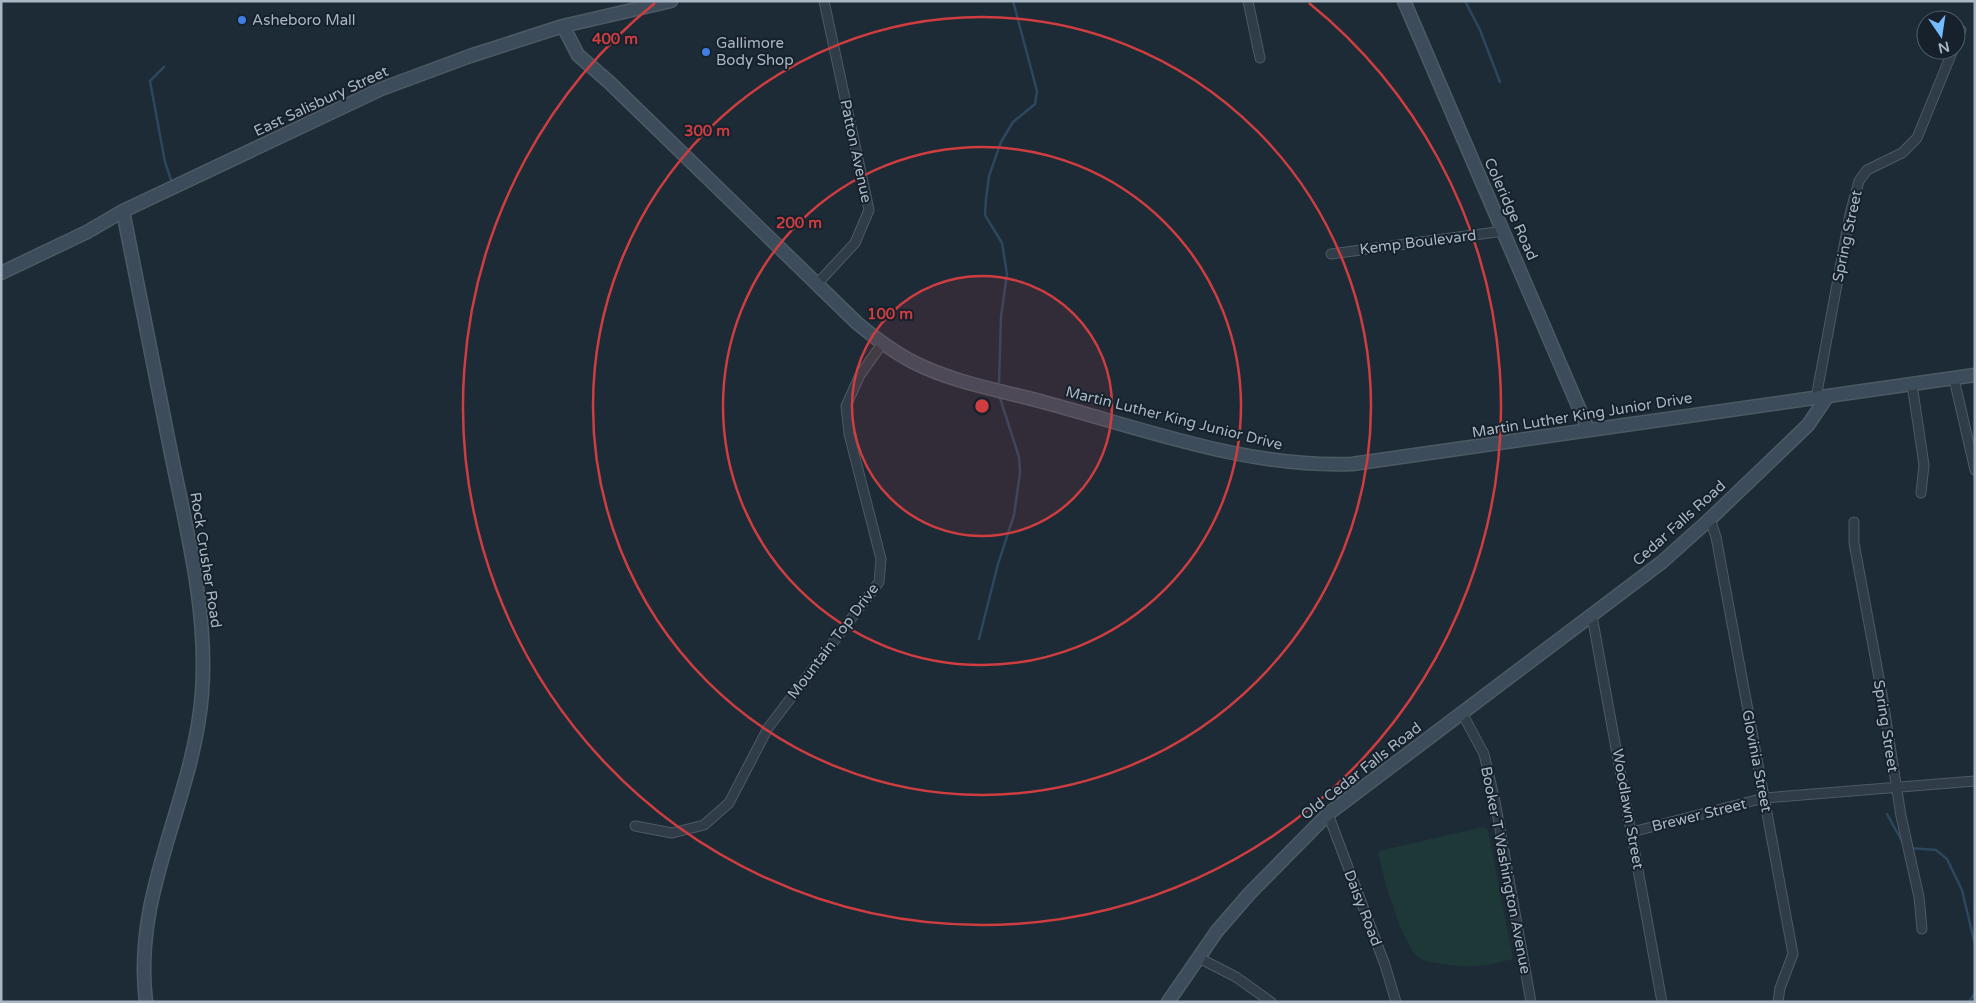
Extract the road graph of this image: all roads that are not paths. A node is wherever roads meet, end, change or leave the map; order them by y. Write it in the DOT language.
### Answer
graph roads {
  1 [pos="671,1"];
  2 [pos="824,1"];
  3 [pos="1248,1"];
  4 [pos="1404,1"];
  5 [pos="563,26"];
  6 [pos="1260,58"];
  7 [pos="1948,60"];
  8 [pos="123,211"];
  9 [pos="1504,231"];
  10 [pos="1331,254"];
  11 [pos="1,273"];
  12 [pos="816,284"];
  13 [pos="882,344"];
  14 [pos="1975,375"];
  15 [pos="1954,378"];
  16 [pos="1912,384"];
  17 [pos="1822,398"];
  18 [pos="1588,429"];
  19 [pos="1975,470"];
  20 [pos="1921,493"];
  21 [pos="1710,519"];
  22 [pos="1854,522"];
  23 [pos="1592,616"];
  24 [pos="1538,656"];
  25 [pos="1462,713"];
  26 [pos="1975,781"];
  27 [pos="1896,787"];
  28 [pos="1764,798"];
  29 [pos="1328,814"];
  30 [pos="635,826"];
  31 [pos="1632,832"];
  32 [pos="1922,929"];
  33 [pos="1197,958"];
  34 [pos="146,1002"];
  35 [pos="1168,1002"];
  36 [pos="1271,1002"];
  37 [pos="1396,1002"];
  38 [pos="1531,1002"];
  39 [pos="1662,1002"];
  40 [pos="1778,1002"];
  1 -- 5 [label="street, East Salisbury Street"];
  2 -- 12 [label="street, Patton Avenue"];
  3 -- 6 [label="street"];
  4 -- 9 [label="street, Coleridge Road"];
  5 -- 8 [label="street, East Salisbury Street"];
  5 -- 12 [label="street, Martin Luther King Junior Drive"];
  7 -- 17 [label="street, Spring Street"];
  8 -- 11 [label="street, East Salisbury Street"];
  8 -- 34 [label="street, Rock Crusher Road"];
  9 -- 10 [label="street, Kemp Boulevard"];
  9 -- 18 [label="street, Coleridge Road"];
  12 -- 13 [label="street, Martin Luther King Junior Drive"];
  13 -- 18 [label="street, Martin Luther King Junior Drive"];
  13 -- 30 [label="street, Mountain Top Drive"];
  14 -- 15 [label="street, Martin Luther King Junior Drive"];
  15 -- 16 [label="street, Martin Luther King Junior Drive"];
  15 -- 19 [label="street"];
  16 -- 17 [label="street, Martin Luther King Junior Drive"];
  16 -- 20 [label="street"];
  17 -- 18 [label="street, Martin Luther King Junior Drive"];
  17 -- 21 [label="street, Cedar Falls Road"];
  21 -- 23 [label="street, Cedar Falls Road"];
  21 -- 28 [label="street, Glovinia Street"];
  22 -- 27 [label="street, Spring Street"];
  23 -- 24 [label="street, Cedar Falls Road"];
  23 -- 31 [label="street, Woodlawn Street"];
  24 -- 25 [label="street, Old Cedar Falls Road"];
  25 -- 29 [label="street, Old Cedar Falls Road"];
  25 -- 38 [label="street, Booker T Washington Avenue"];
  26 -- 27 [label="street, Brewer Street"];
  27 -- 28 [label="street, Brewer Street"];
  27 -- 32 [label="street, Spring Street"];
  28 -- 31 [label="street, Brewer Street"];
  28 -- 40 [label="street, Glovinia Street"];
  29 -- 33 [label="street, Old Cedar Falls Road"];
  29 -- 37 [label="street, Daisy Road"];
  31 -- 39 [label="street, Woodlawn Street"];
  33 -- 35 [label="street, Old Cedar Falls Road"];
  33 -- 36 [label="street"];
}
